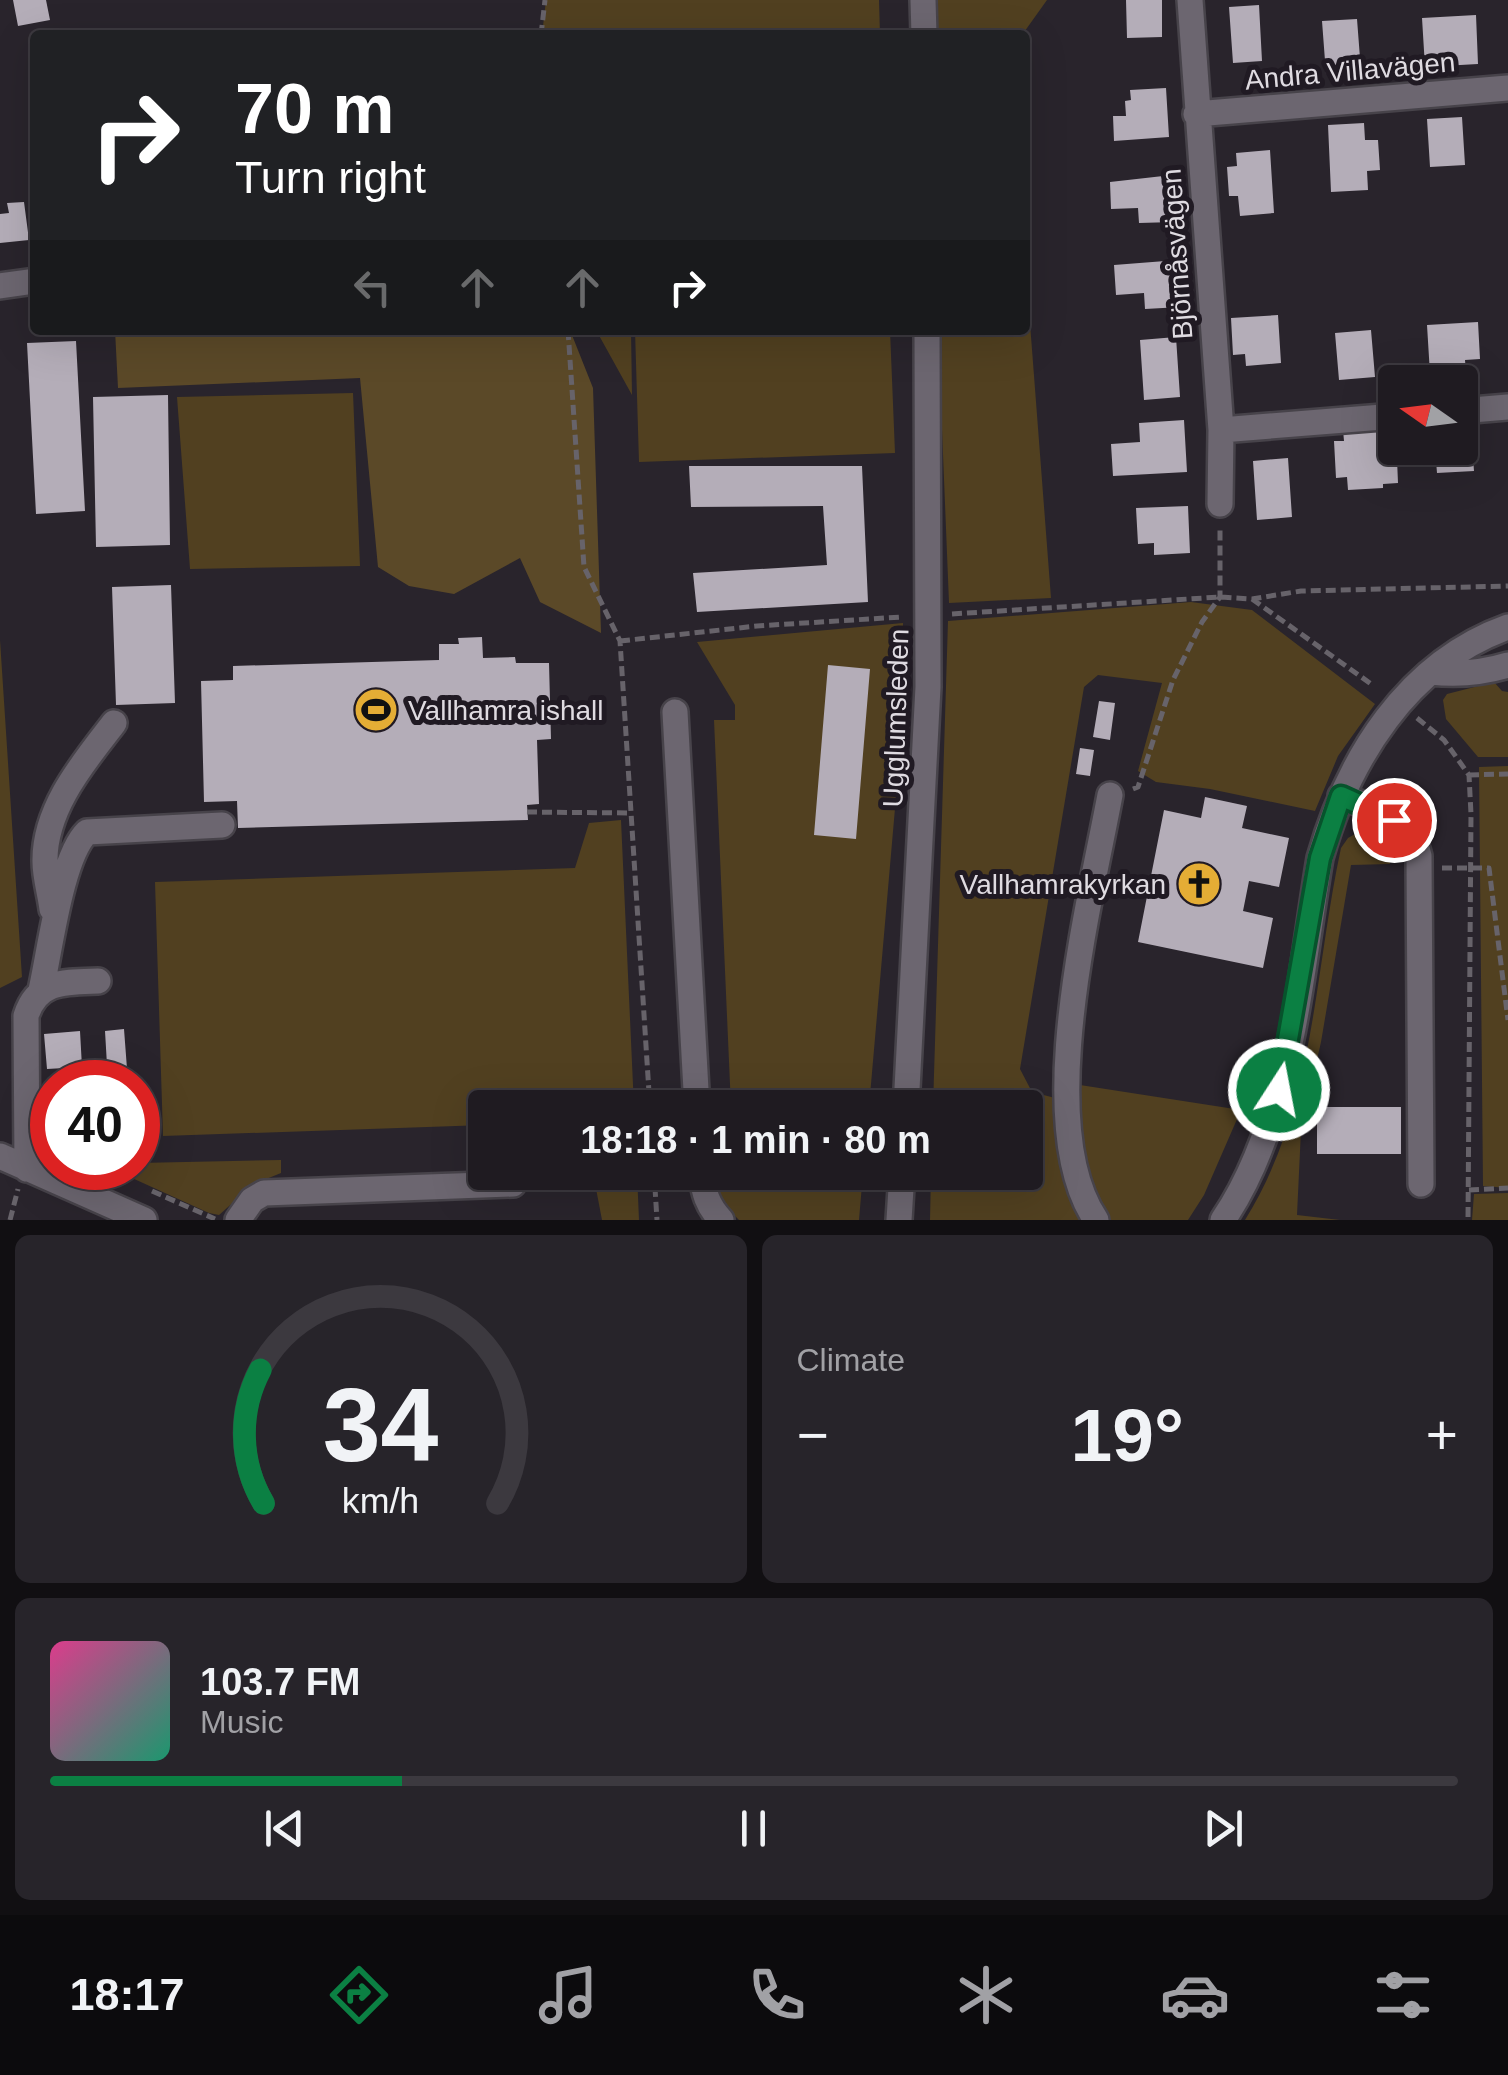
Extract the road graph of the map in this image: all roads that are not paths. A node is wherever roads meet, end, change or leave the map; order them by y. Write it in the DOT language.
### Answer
graph roads {
  1 [pos="924,0"];
  2 [pos="1190,0"];
  3 [pos="924,30"];
  4 [pos="1508,88"];
  5 [pos="1196,114"];
  6 [pos="30,281"];
  7 [pos="0,286"];
  8 [pos="927,335"];
  9 [pos="1508,407"];
  10 [pos="1478,410"];
  11 [pos="1378,417"];
  12 [pos="1221,430"];
  13 [pos="1220,504"];
  14 [pos="1508,627"];
  15 [pos="1508,665"];
  16 [pos="1431,672"];
  17 [pos="675,712"];
  18 [pos="114,723"];
  19 [pos="1110,795"];
  20 [pos="1341,796"];
  21 [pos="222,825"];
  22 [pos="55,930"];
  23 [pos="98,981"];
  24 [pos="41,990"];
  25 [pos="696,1090"];
  26 [pos="907,1090"];
  27 [pos="0,1156"];
  28 [pos="27,1168"];
  29 [pos="1421,1184"];
  30 [pos="468,1185"];
  31 [pos="703,1190"];
  32 [pos="901,1190"];
  33 [pos="144,1220"];
  34 [pos="238,1220"];
  35 [pos="721,1220"];
  36 [pos="899,1220"];
  37 [pos="1096,1220"];
  38 [pos="1223,1220"];
  1 -- 3 [label="street"];
  2 -- 5 [label="street, Björnåsvägen"];
  4 -- 5 [label="street, Andra Villavägen"];
  5 -- 12 [label="street, Björnåsvägen"];
  6 -- 7 [label="street"];
  8 -- 26 [label="street, Ugglumsleden"];
  9 -- 10 [label="street"];
  11 -- 12 [label="street"];
  12 -- 13 [label="street, Björnåsvägen"];
  14 -- 16 [label="street"];
  15 -- 16 [label="street"];
  16 -- 20 [label="street"];
  17 -- 25 [label="street"];
  18 -- 22 [label="street"];
  19 -- 37 [label="street"];
  20 -- 29 [label="street"];
  20 -- 38 [label="street"];
  21 -- 22 [label="street"];
  22 -- 24 [label="street"];
  23 -- 24 [label="street"];
  24 -- 28 [label="street"];
  27 -- 28 [label="street"];
  28 -- 33 [label="street"];
  30 -- 34 [label="street"];
  31 -- 35 [label="street"];
  32 -- 36 [label="street"];
}
